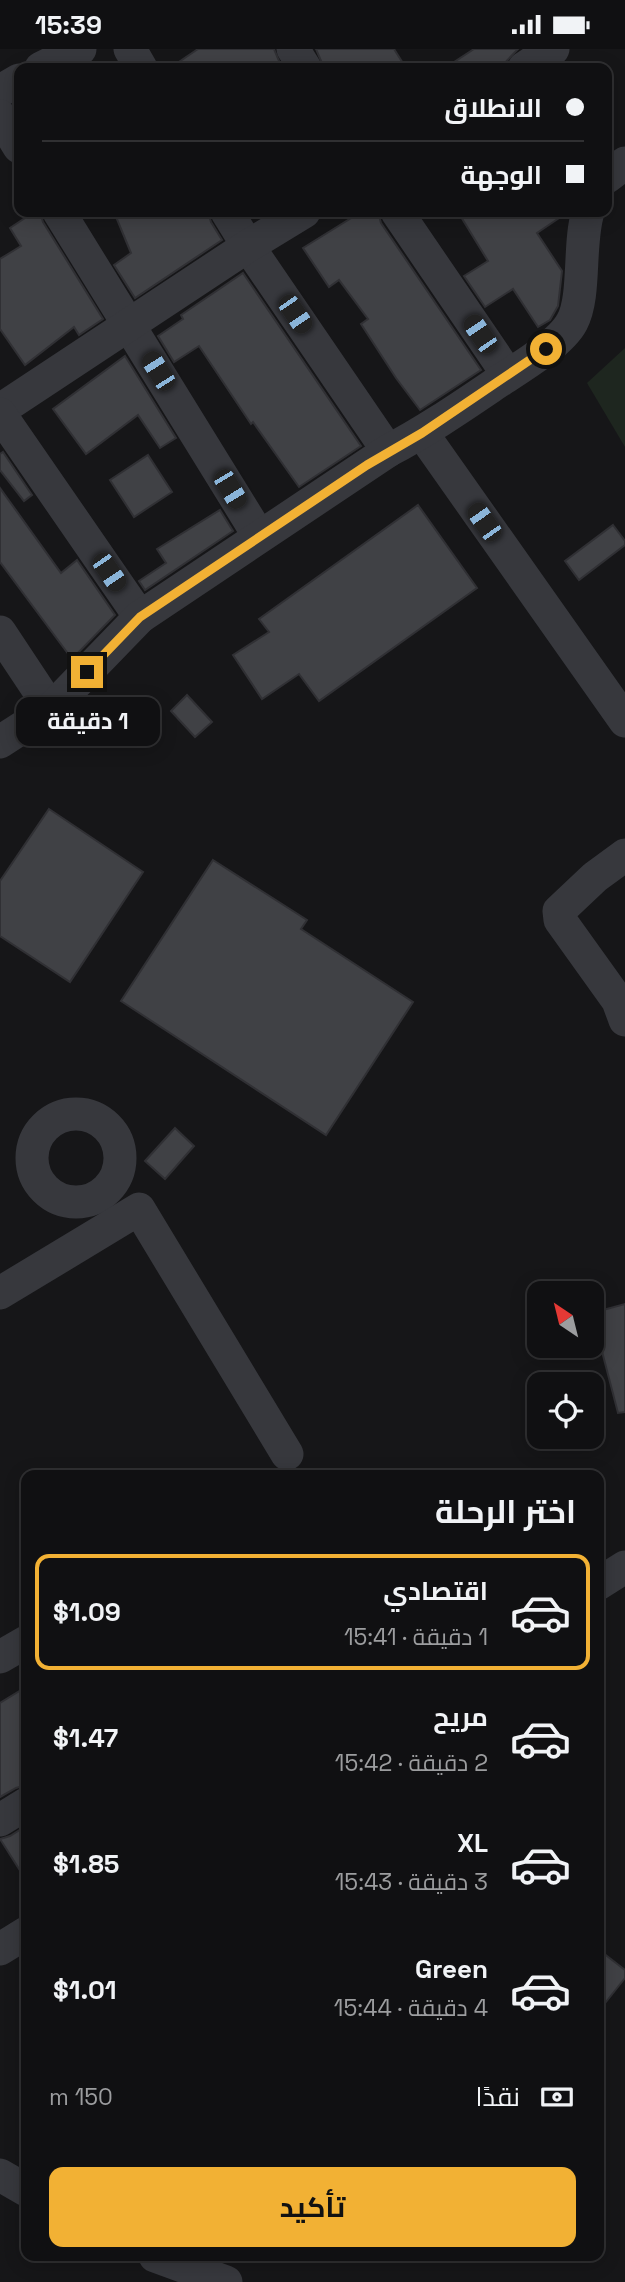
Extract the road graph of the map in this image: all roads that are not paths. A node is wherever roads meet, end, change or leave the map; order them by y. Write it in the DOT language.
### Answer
graph roads {
  1 [pos="80,49"];
  2 [pos="553,49"];
  3 [pos="51,63"];
  4 [pos="532,63"];
  5 [pos="0,116"];
  6 [pos="14,139"];
  7 [pos="63,217"];
  8 [pos="231,217"];
  9 [pos="296,217"];
  10 [pos="400,217"];
  11 [pos="587,217"];
  12 [pos="248,246"];
  13 [pos="130,324"];
  14 [pos="508,375"];
  15 [pos="0,412"];
  16 [pos="422,433"];
  17 [pos="388,451"];
  18 [pos="259,536"];
  19 [pos="140,617"];
  20 [pos="0,632"];
  21 [pos="51,709"];
  22 [pos="625,721"];
  23 [pos="0,742"];
  24 [pos="625,855"];
  25 [pos="625,1020"];
  26 [pos="0,1293"];
  27 [pos="287,1454"];
  28 [pos="625,1567"];
  29 [pos="604,1580"];
  30 [pos="21,1644"];
  31 [pos="0,1657"];
  32 [pos="21,1807"];
  33 [pos="0,1820"];
  34 [pos="21,1936"];
  35 [pos="0,1949"];
  36 [pos="0,2175"];
  37 [pos="21,2187"];
  38 [pos="169,2261"];
  39 [pos="226,2282"];
  1 -- 3 [label="street"];
  2 -- 4 [label="street"];
  5 -- 6 [label="street"];
  7 -- 13 [label="street"];
  8 -- 12 [label="street"];
  9 -- 12 [label="street"];
  10 -- 14 [label="street"];
  11 -- 14 [label="street"];
  12 -- 13 [label="street"];
  12 -- 17 [label="street"];
  13 -- 15 [label="street"];
  13 -- 18 [label="street"];
  14 -- 16 [label="street"];
  15 -- 19 [label="street"];
  16 -- 17 [label="street"];
  16 -- 22 [label="street"];
  17 -- 18 [label="street"];
  18 -- 19 [label="street"];
  19 -- 21 [label="street"];
  20 -- 21 [label="street"];
  21 -- 23 [label="street"];
  24 -- 25 [label="street"];
  26 -- 27 [label="street"];
  28 -- 29 [label="street"];
  30 -- 31 [label="street"];
  32 -- 33 [label="street"];
  34 -- 35 [label="street"];
  36 -- 37 [label="street"];
  38 -- 39 [label="street"];
}
